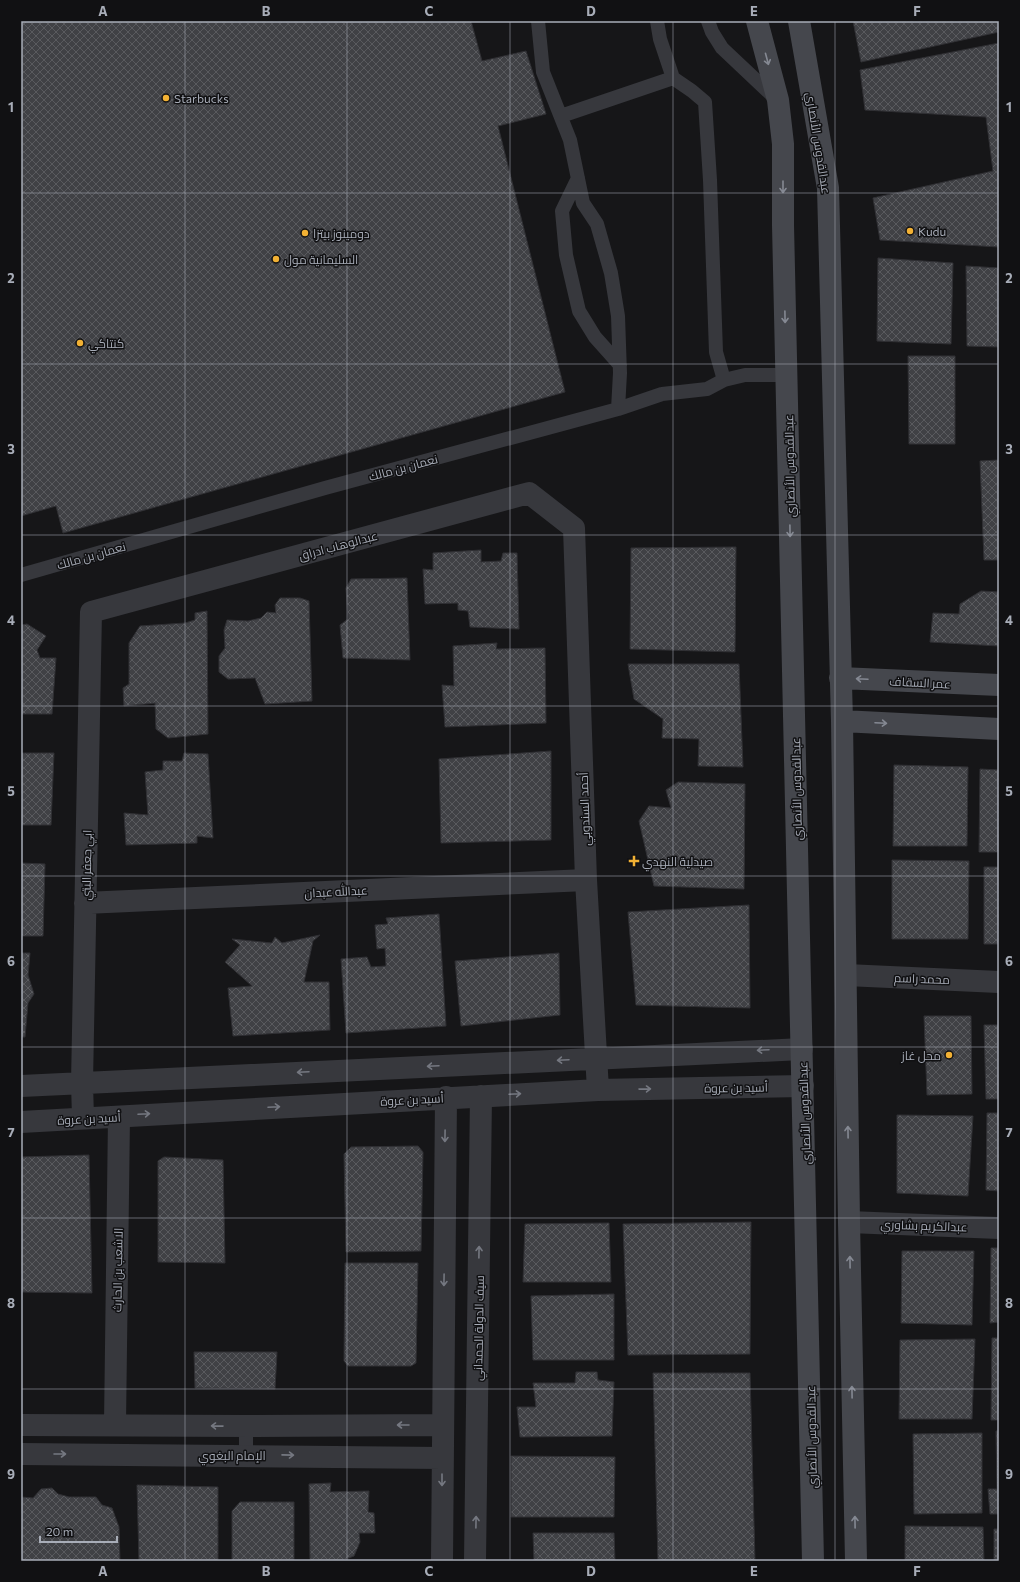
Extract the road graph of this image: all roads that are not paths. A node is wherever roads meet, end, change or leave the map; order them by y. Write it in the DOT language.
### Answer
graph roads {
  1 [pos="538,21"];
  2 [pos="657,21"];
  3 [pos="708,21"];
  4 [pos="757,21"];
  5 [pos="799,21"];
  6 [pos="674,78"];
  7 [pos="778,100"];
  8 [pos="561,116"];
  9 [pos="578,178"];
  10 [pos="620,364"];
  11 [pos="786,372"];
  12 [pos="724,380"];
  13 [pos="618,409"];
  14 [pos="574,528"];
  15 [pos="21,575"];
  16 [pos="92,612"];
  17 [pos="840,678"];
  18 [pos="999,685"];
  19 [pos="842,721"];
  20 [pos="999,729"];
  21 [pos="586,880"];
  22 [pos="86,903"];
  23 [pos="846,975"];
  24 [pos="999,982"];
  25 [pos="802,1049"];
  26 [pos="595,1058"];
  27 [pos="82,1083"];
  28 [pos="21,1086"];
  29 [pos="803,1086"];
  30 [pos="598,1090"];
  31 [pos="481,1096"];
  32 [pos="446,1098"];
  33 [pos="119,1117"];
  34 [pos="83,1118"];
  35 [pos="21,1122"];
  36 [pos="849,1222"];
  37 [pos="999,1228"];
  38 [pos="115,1424"];
  39 [pos="21,1425"];
  40 [pos="442,1425"];
  41 [pos="246,1426"];
  42 [pos="21,1454"];
  43 [pos="246,1455"];
  44 [pos="442,1458"];
  45 [pos="442,1561"];
  46 [pos="476,1561"];
  47 [pos="813,1561"];
  48 [pos="856,1561"];
  1 -- 8 [label="lane"];
  2 -- 6 [label="lane"];
  3 -- 7 [label="lane"];
  4 -- 7 [label="street, عبدالقدوس الأنصاري, one-way"];
  5 -- 17 [label="street, عبدالقدوس الأنصاري"];
  6 -- 8 [label="lane"];
  6 -- 12 [label="lane"];
  7 -- 11 [label="street, عبدالقدوس الأنصاري, one-way"];
  8 -- 9 [label="lane"];
  9 -- 10 [label="lane"];
  9 -- 10 [label="lane"];
  10 -- 13 [label="lane"];
  11 -- 12 [label="lane, نعمان بن مالك"];
  11 -- 25 [label="street, عبدالقدوس الأنصاري, one-way"];
  12 -- 13 [label="lane, نعمان بن مالك"];
  13 -- 15 [label="lane, نعمان بن مالك"];
  14 -- 16 [label="street, عبدالوهاب ادراق"];
  14 -- 21 [label="street, أحمد السندوبي"];
  16 -- 22 [label="street, ابي جعفر البتي"];
  18 -- 17 [label="street, عمر السقاف, one-way"];
  17 -- 19 [label="street, عبدالقدوس الأنصاري"];
  19 -- 20 [label="street, one-way"];
  19 -- 23 [label="street, عبدالقدوس الأنصاري"];
  21 -- 22 [label="street, عبدالله عبدان"];
  21 -- 26 [label="street, أحمد السندوبي"];
  22 -- 27 [label="street, ابي جعفر البتي"];
  23 -- 24 [label="street, محمد راسم"];
  36 -- 23 [label="street, عبدالقدوس الأنصاري, one-way"];
  25 -- 26 [label="street, one-way"];
  25 -- 29 [label="street, عبدالقدوس الأنصاري"];
  26 -- 27 [label="street, one-way"];
  26 -- 30 [label="street, أحمد السندوبي"];
  27 -- 28 [label="street"];
  27 -- 34 [label="street, ابي جعفر البتي"];
  30 -- 29 [label="street, أسيد بن عروة, one-way"];
  29 -- 47 [label="street, عبدالقدوس الأنصاري"];
  31 -- 30 [label="street, أسيد بن عروة, one-way"];
  31 -- 32 [label="street, أسيد بن عروة"];
  46 -- 31 [label="street, سيف الدولة الحمداني, one-way"];
  33 -- 32 [label="street, أسيد بن عروة, one-way"];
  32 -- 40 [label="street, one-way"];
  33 -- 34 [label="street, أسيد بن عروة"];
  33 -- 38 [label="street, الاشعب بن الحارث"];
  34 -- 35 [label="street, أسيد بن عروة"];
  36 -- 37 [label="street, عبدالكريم بشاوري"];
  48 -- 36 [label="street, عبدالقدوس الأنصاري, one-way"];
  38 -- 39 [label="street"];
  41 -- 38 [label="street, one-way"];
  40 -- 41 [label="street, one-way"];
  40 -- 44 [label="street"];
  41 -- 43 [label="lane"];
  42 -- 43 [label="street, الإمام البغوي, one-way"];
  43 -- 44 [label="street, الإمام البغوي, one-way"];
  44 -- 45 [label="street, one-way"];
}
